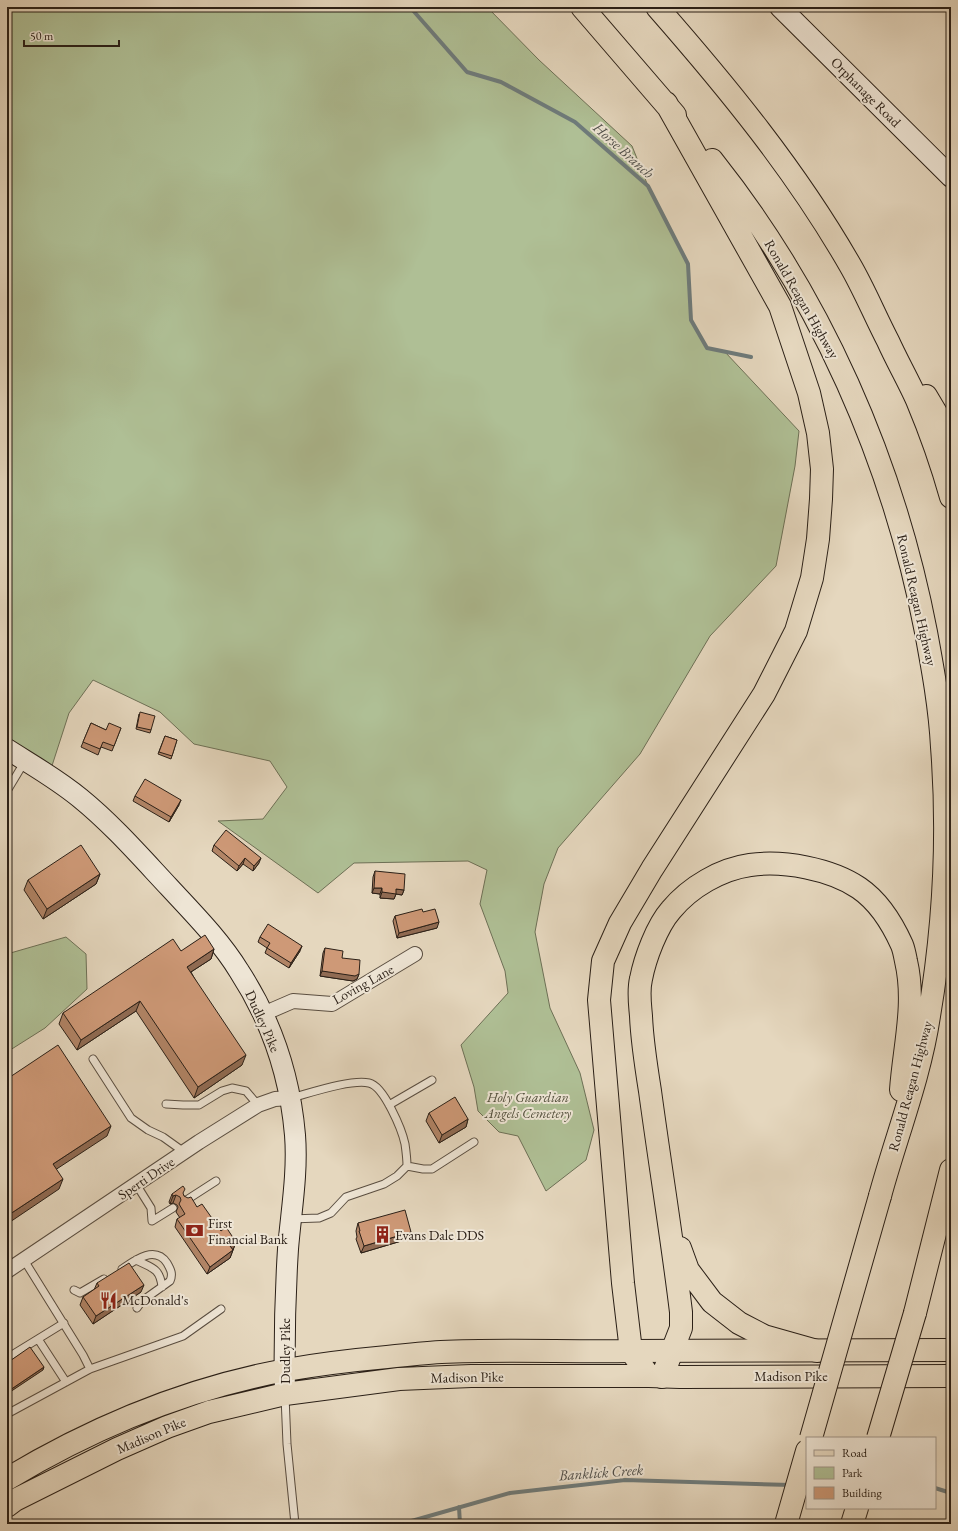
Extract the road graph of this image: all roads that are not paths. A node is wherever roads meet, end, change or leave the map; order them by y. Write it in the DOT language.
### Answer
graph roads {
  1 [pos="582,7"];
  2 [pos="657,7"];
  3 [pos="780,7"];
  4 [pos="666,103"];
  5 [pos="951,177"];
  6 [pos="851,266"];
  7 [pos="951,438"];
  8 [pos="951,497"];
  9 [pos="7,749"];
  10 [pos="26,761"];
  11 [pos="7,791"];
  12 [pos="415,954"];
  13 [pos="262,1014"];
  14 [pos="93,1059"];
  15 [pos="432,1080"];
  16 [pos="290,1098"];
  17 [pos="166,1104"];
  18 [pos="258,1105"];
  19 [pos="389,1105"];
  20 [pos="897,1137"];
  21 [pos="474,1142"];
  22 [pos="184,1152"];
  23 [pos="407,1166"];
  24 [pos="949,1177"];
  25 [pos="216,1181"];
  26 [pos="136,1184"];
  27 [pos="185,1201"];
  28 [pos="173,1208"];
  29 [pos="668,1214"];
  30 [pos="291,1219"];
  31 [pos="951,1231"];
  32 [pos="24,1260"];
  33 [pos="136,1260"];
  34 [pos="7,1271"];
  35 [pos="162,1287"];
  36 [pos="74,1290"];
  37 [pos="137,1308"];
  38 [pos="221,1309"];
  39 [pos="915,1313"];
  40 [pos="64,1323"];
  41 [pos="38,1339"];
  42 [pos="817,1350"];
  43 [pos="951,1350"];
  44 [pos="672,1351"];
  45 [pos="631,1352"];
  46 [pos="7,1358"];
  47 [pos="90,1369"];
  48 [pos="284,1370"];
  49 [pos="655,1376"];
  50 [pos="951,1376"];
  51 [pos="66,1382"];
  52 [pos="285,1394"];
  53 [pos="7,1414"];
  54 [pos="811,1437"];
  55 [pos="878,1437"];
  56 [pos="806,1454"];
  57 [pos="7,1479"];
  58 [pos="7,1506"];
  59 [pos="857,1509"];
  60 [pos="295,1524"];
  61 [pos="786,1524"];
  62 [pos="852,1524"];
  1 -- 4 [label="main road, Ronald Reagan Highway"];
  2 -- 6 [label="main road"];
  3 -- 5 [label="street, Orphanage Road"];
  4 -- 20 [label="main road, Ronald Reagan Highway"];
  4 -- 45 [label="main road"];
  6 -- 7 [label="main road"];
  6 -- 8 [label="main road"];
  9 -- 10 [label="street, Dudley Pike"];
  10 -- 11 [label="lane"];
  10 -- 13 [label="street, Dudley Pike"];
  12 -- 13 [label="street, Loving Lane"];
  13 -- 16 [label="street, Dudley Pike"];
  14 -- 22 [label="lane"];
  15 -- 19 [label="lane"];
  16 -- 18 [label="street, Sperti Drive"];
  16 -- 19 [label="lane"];
  16 -- 30 [label="street, Dudley Pike"];
  17 -- 18 [label="lane"];
  18 -- 22 [label="street, Sperti Drive"];
  19 -- 23 [label="lane"];
  20 -- 29 [label="main road"];
  20 -- 54 [label="main road, Ronald Reagan Highway, bridge"];
  21 -- 23 [label="lane"];
  22 -- 26 [label="street, Sperti Drive"];
  23 -- 30 [label="lane"];
  24 -- 39 [label="main road"];
  25 -- 27 [label="lane"];
  26 -- 28 [label="lane"];
  26 -- 32 [label="street, Sperti Drive"];
  29 -- 42 [label="main road"];
  29 -- 44 [label="main road"];
  30 -- 48 [label="street, Dudley Pike"];
  31 -- 39 [label="main road"];
  32 -- 34 [label="street, Sperti Drive"];
  32 -- 40 [label="lane"];
  33 -- 35 [label="lane"];
  33 -- 35 [label="lane"];
  33 -- 36 [label="lane"];
  35 -- 37 [label="lane"];
  38 -- 47 [label="lane"];
  39 -- 55 [label="main road, bridge"];
  40 -- 41 [label="lane"];
  40 -- 47 [label="lane"];
  41 -- 46 [label="lane"];
  41 -- 51 [label="lane"];
  42 -- 43 [label="main road, Madison Pike"];
  42 -- 44 [label="main road, Madison Pike"];
  44 -- 45 [label="main road, Madison Pike"];
  44 -- 49 [label="main road"];
  45 -- 48 [label="main road, Madison Pike"];
  45 -- 49 [label="main road"];
  47 -- 51 [label="lane"];
  48 -- 52 [label="street, Dudley Pike"];
  48 -- 57 [label="main road, Madison Pike"];
  49 -- 50 [label="main road, Madison Pike"];
  49 -- 52 [label="main road, Madison Pike"];
  51 -- 53 [label="lane"];
  52 -- 58 [label="main road, Madison Pike"];
  52 -- 60 [label="lane"];
  56 -- 61 [label="main road"];
  59 -- 62 [label="main road"];
}
